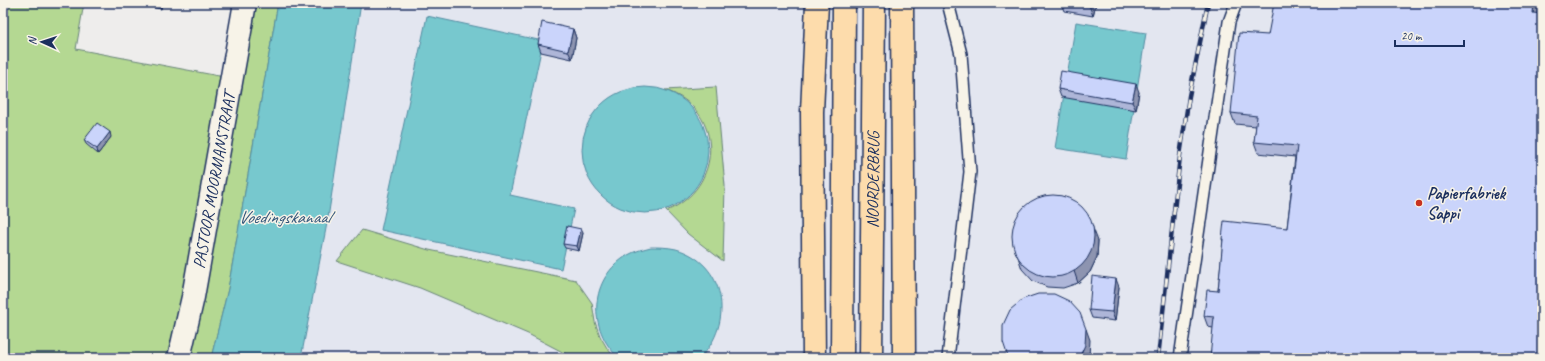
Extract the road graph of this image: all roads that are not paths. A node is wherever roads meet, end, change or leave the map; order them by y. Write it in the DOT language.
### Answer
graph roads {
  1 [pos="245,3"];
  2 [pos="817,3"];
  3 [pos="844,3"];
  4 [pos="874,3"];
  5 [pos="902,3"];
  6 [pos="948,3"];
  7 [pos="1236,3"];
  8 [pos="179,358"];
  9 [pos="814,358"];
  10 [pos="842,358"];
  11 [pos="871,358"];
  12 [pos="904,358"];
  13 [pos="948,358"];
  14 [pos="1180,358"];
  1 -- 8 [label="street, PASTOOR MOORMANSTRAAT"];
  2 -- 9 [label="main road"];
  3 -- 10 [label="main road, NOORDERBRUG"];
  4 -- 11 [label="main road, NOORDERBRUG"];
  5 -- 12 [label="main road"];
  6 -- 13 [label="lane"];
  7 -- 14 [label="lane"];
}
